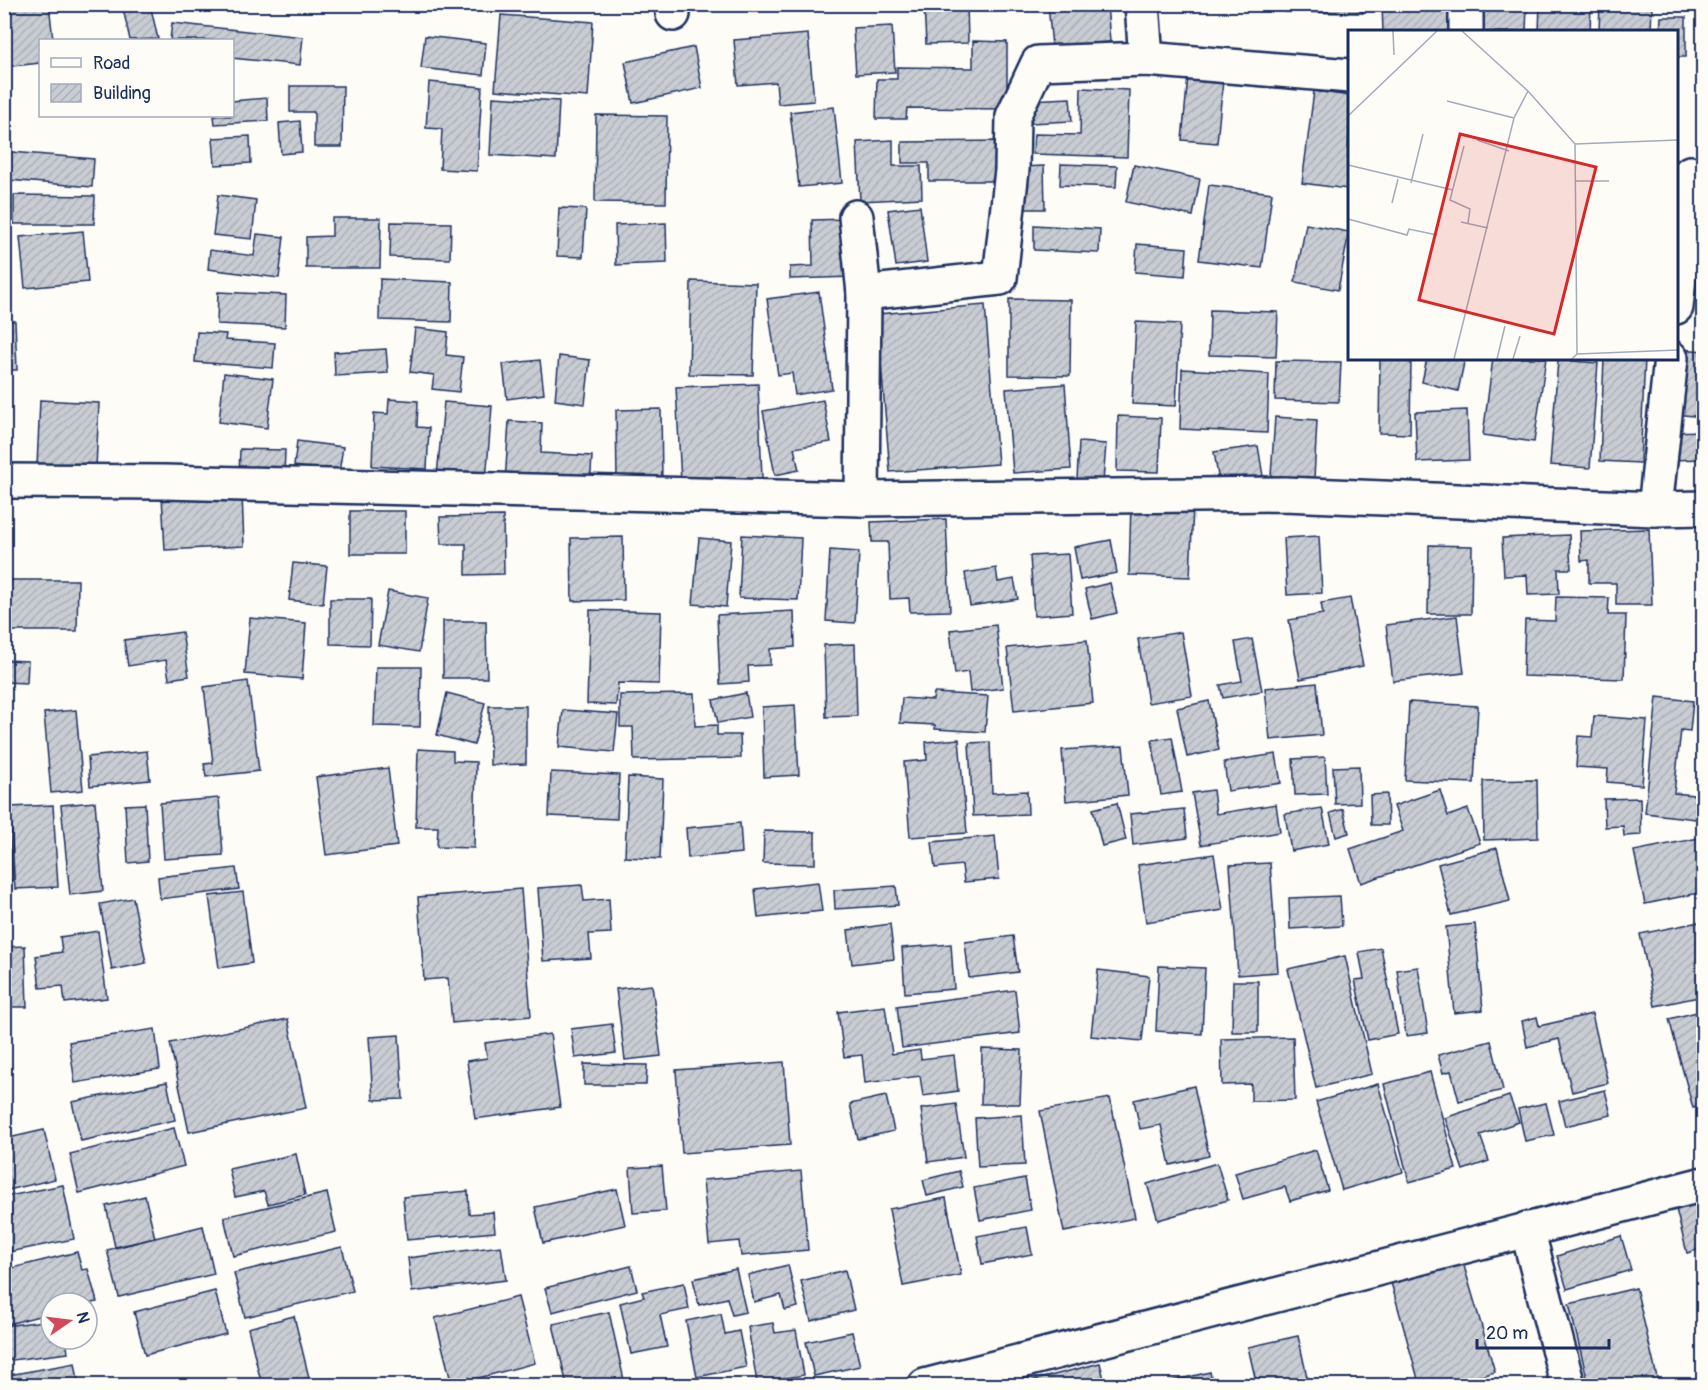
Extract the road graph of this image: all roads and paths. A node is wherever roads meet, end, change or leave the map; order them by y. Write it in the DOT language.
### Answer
graph roads {
  1 [pos="1142,4"];
  2 [pos="1466,4"];
  3 [pos="1466,30"];
  4 [pos="1146,59"];
  5 [pos="1348,76"];
  6 [pos="1690,173"];
  7 [pos="856,217"];
  8 [pos="864,293"];
  9 [pos="1678,297"];
  10 [pos="1671,360"];
  11 [pos="4,481"];
  12 [pos="862,499"];
  13 [pos="1704,508"];
  14 [pos="1656,509"];
  15 [pos="1704,1184"];
  16 [pos="1527,1230"];
  17 [pos="925,1386"];
  18 [pos="1568,1386"];
  1 -- 4 [label="street"];
  2 -- 3 [label="street"];
  4 -- 5 [label="street"];
  4 -- 8 [label="street"];
  6 -- 9 [label="street"];
  7 -- 8 [label="street"];
  8 -- 12 [label="street"];
  10 -- 14 [label="street"];
  11 -- 12 [label="street"];
  12 -- 14 [label="street"];
  13 -- 14 [label="street"];
  15 -- 16 [label="street"];
  16 -- 17 [label="street"];
  16 -- 18 [label="street"];
}
